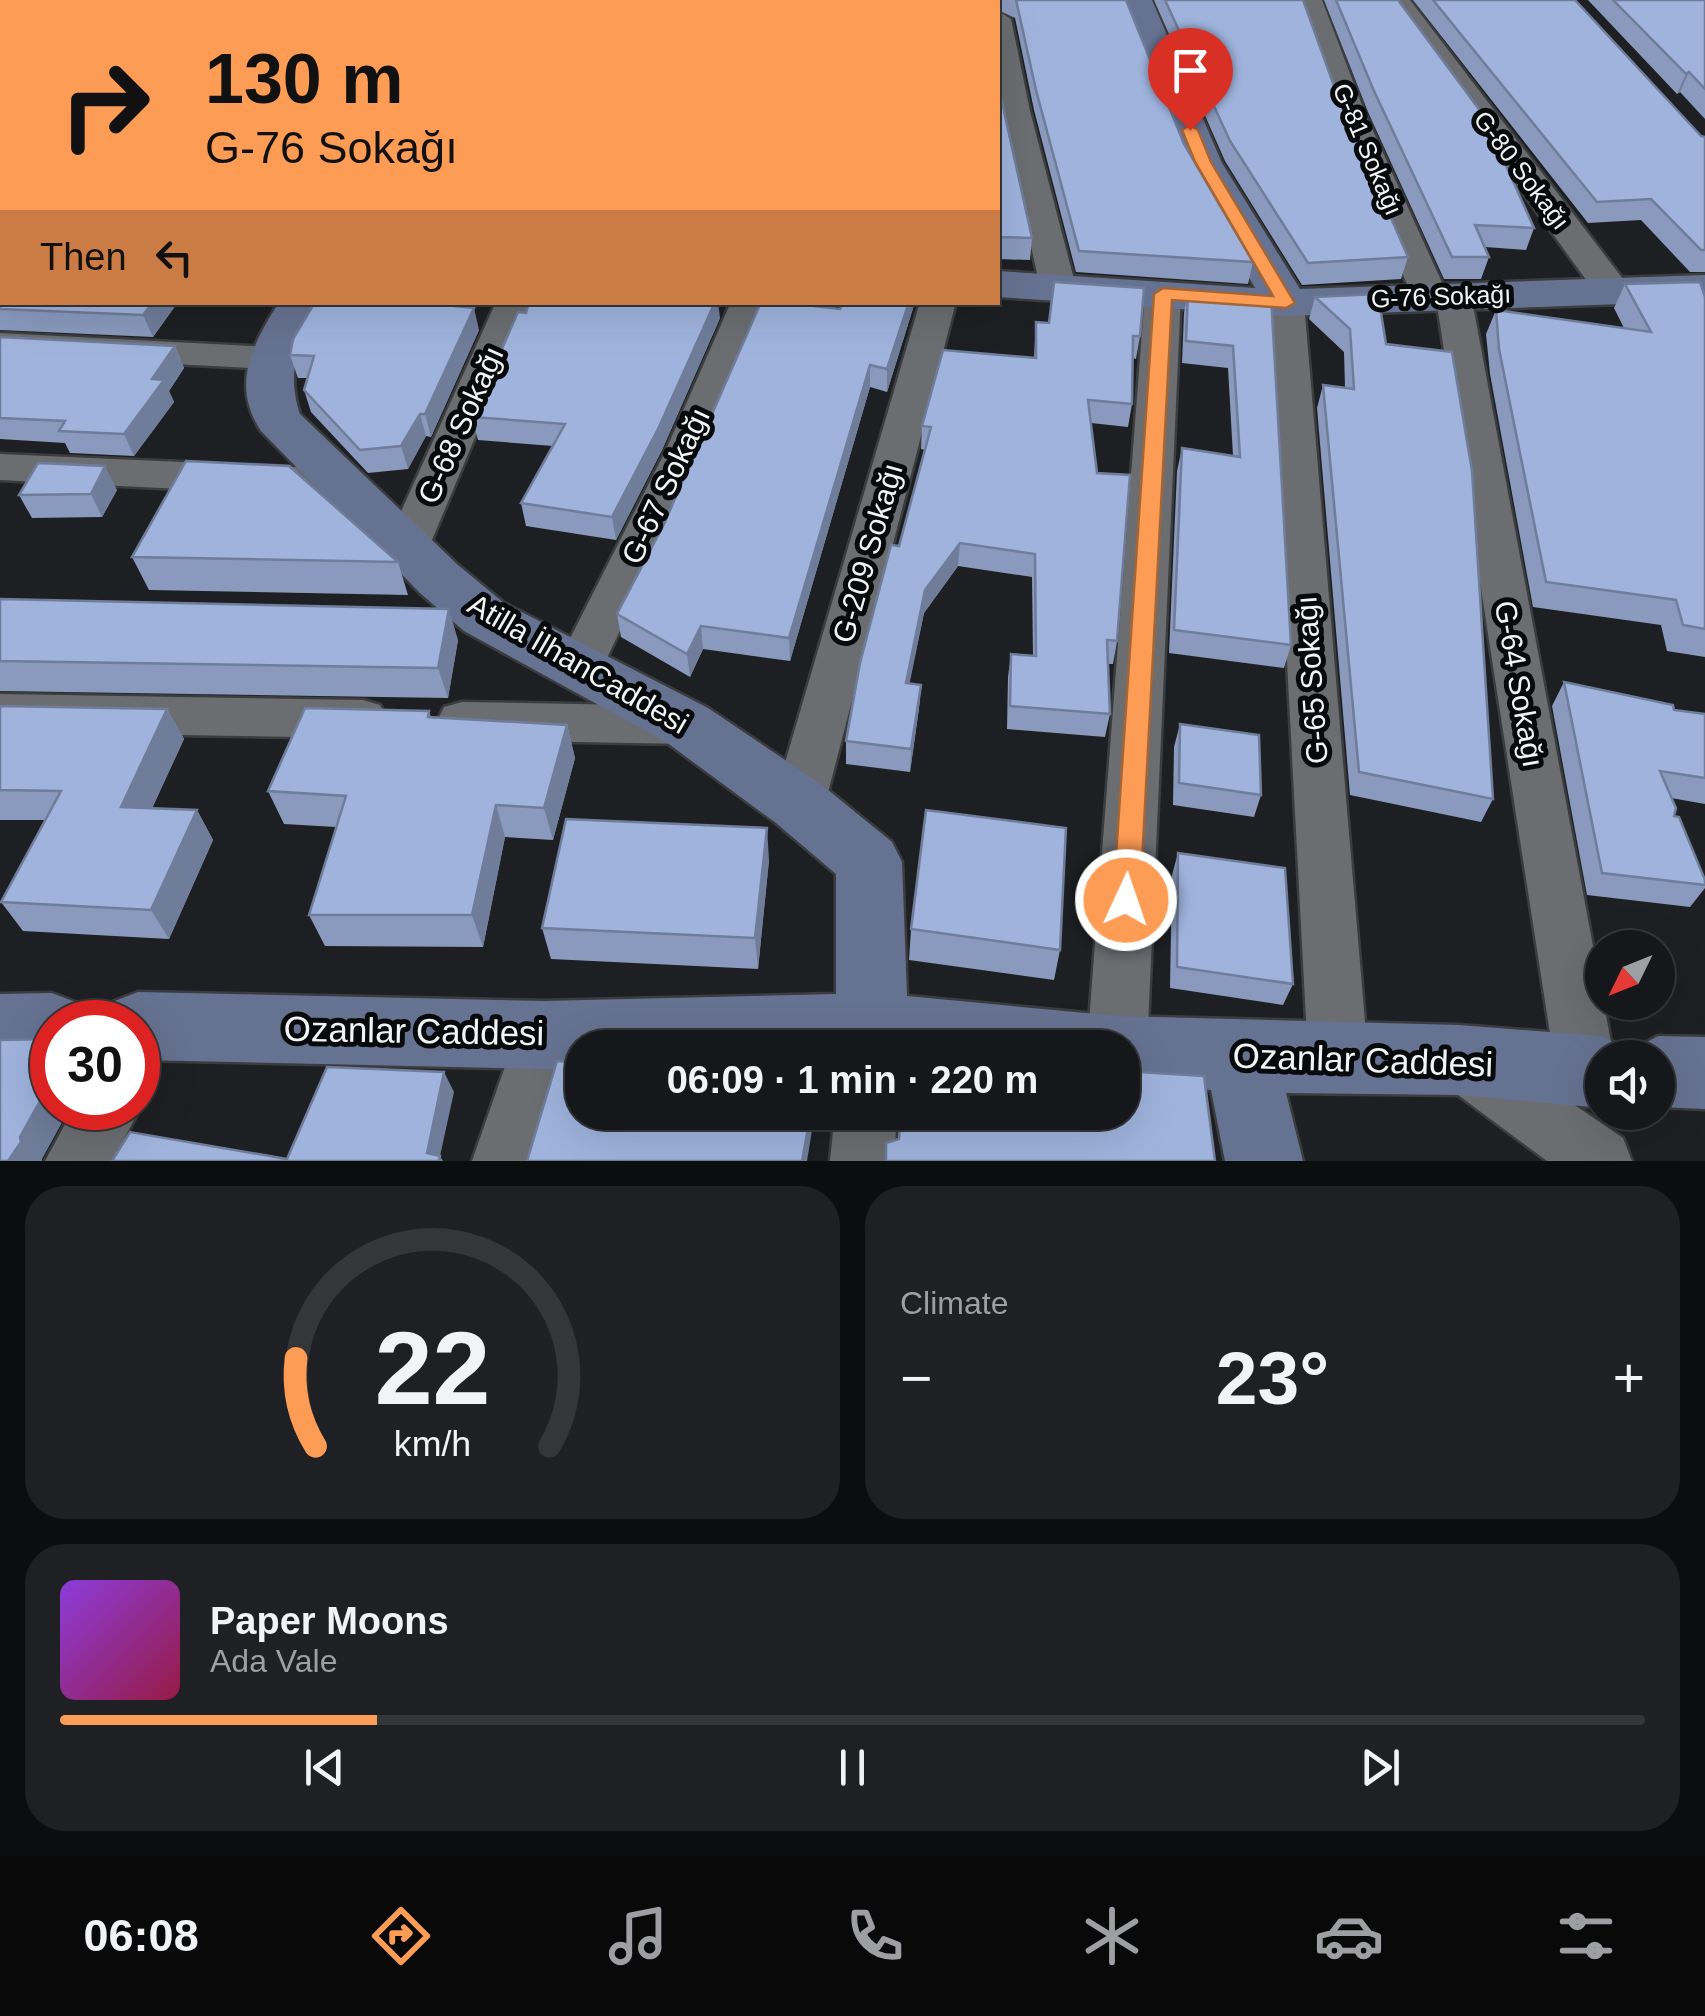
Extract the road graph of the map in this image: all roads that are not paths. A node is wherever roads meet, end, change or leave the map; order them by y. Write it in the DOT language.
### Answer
graph roads {
  1 [pos="1136,0"];
  2 [pos="1309,0"];
  3 [pos="1396,0"];
  4 [pos="1000,30"];
  5 [pos="1000,284"];
  6 [pos="1058,286"];
  7 [pos="1705,288"];
  8 [pos="1613,291"];
  9 [pos="1163,294"];
  10 [pos="1442,296"];
  11 [pos="1286,303"];
  12 [pos="300,305"];
  13 [pos="513,305"];
  14 [pos="748,305"];
  15 [pos="937,305"];
  16 [pos="0,344"];
  17 [pos="269,358"];
  18 [pos="0,467"];
  19 [pos="342,482"];
  20 [pos="407,547"];
  21 [pos="426,616"];
  22 [pos="484,617"];
  23 [pos="578,668"];
  24 [pos="0,712"];
  25 [pos="687,725"];
  26 [pos="799,804"];
  27 [pos="30,1027"];
  28 [pos="0,1028"];
  29 [pos="871,1030"];
  30 [pos="1118,1030"];
  31 [pos="544,1035"];
  32 [pos="565,1035"];
  33 [pos="160,1037"];
  34 [pos="1588,1040"];
  35 [pos="1140,1050"];
  36 [pos="1241,1057"];
  37 [pos="1338,1058"];
  38 [pos="1459,1060"];
  39 [pos="1585,1071"];
  40 [pos="1675,1072"];
  41 [pos="1705,1073"];
  42 [pos="96,1130"];
  43 [pos="865,1130"];
  44 [pos="77,1161"];
  45 [pos="504,1161"];
  46 [pos="862,1161"];
  47 [pos="1264,1161"];
  48 [pos="1600,1161"];
  1 -- 11 [label="street"];
  2 -- 10 [label="street, G-81 Sokağı"];
  3 -- 8 [label="street, G-80 Sokağı"];
  4 -- 6 [label="street"];
  5 -- 6 [label="street, G-76 Sokağı"];
  6 -- 9 [label="street, G-76 Sokağı"];
  7 -- 8 [label="street, G-76 Sokağı"];
  8 -- 10 [label="street, G-76 Sokağı"];
  9 -- 11 [label="street, G-76 Sokağı"];
  9 -- 30 [label="street"];
  10 -- 11 [label="street, G-76 Sokağı"];
  10 -- 34 [label="street, G-64 Sokağı"];
  11 -- 37 [label="street, G-65 Sokağı"];
  12 -- 17 [label="street"];
  13 -- 20 [label="street, G-68 Sokağı"];
  14 -- 23 [label="street, G-67 Sokağı"];
  15 -- 26 [label="street, G-209 Sokağı"];
  16 -- 17 [label="street"];
  17 -- 19 [label="street, Atilla İlhanCaddesi"];
  18 -- 19 [label="street"];
  19 -- 20 [label="street, Atilla İlhanCaddesi"];
  20 -- 22 [label="street, Atilla İlhanCaddesi"];
  21 -- 22 [label="street"];
  22 -- 23 [label="street, Atilla İlhanCaddesi"];
  23 -- 25 [label="street, Atilla İlhanCaddesi"];
  24 -- 25 [label="street"];
  25 -- 26 [label="street, Atilla İlhanCaddesi"];
  26 -- 29 [label="street, Atilla İlhanCaddesi"];
  27 -- 28 [label="street"];
  31 -- 32 [label="street, Ozanlar Caddesi"];
  31 -- 33 [label="street, Ozanlar Caddesi"];
  31 -- 45 [label="street"];
  35 -- 36 [label="street, Ozanlar Caddesi"];
  36 -- 37 [label="street, Ozanlar Caddesi"];
  36 -- 47 [label="street"];
  37 -- 38 [label="street, Ozanlar Caddesi"];
  38 -- 39 [label="street, Ozanlar Caddesi"];
  38 -- 48 [label="street"];
  40 -- 41 [label="street"];
  42 -- 44 [label="street"];
  43 -- 46 [label="street"];
}
